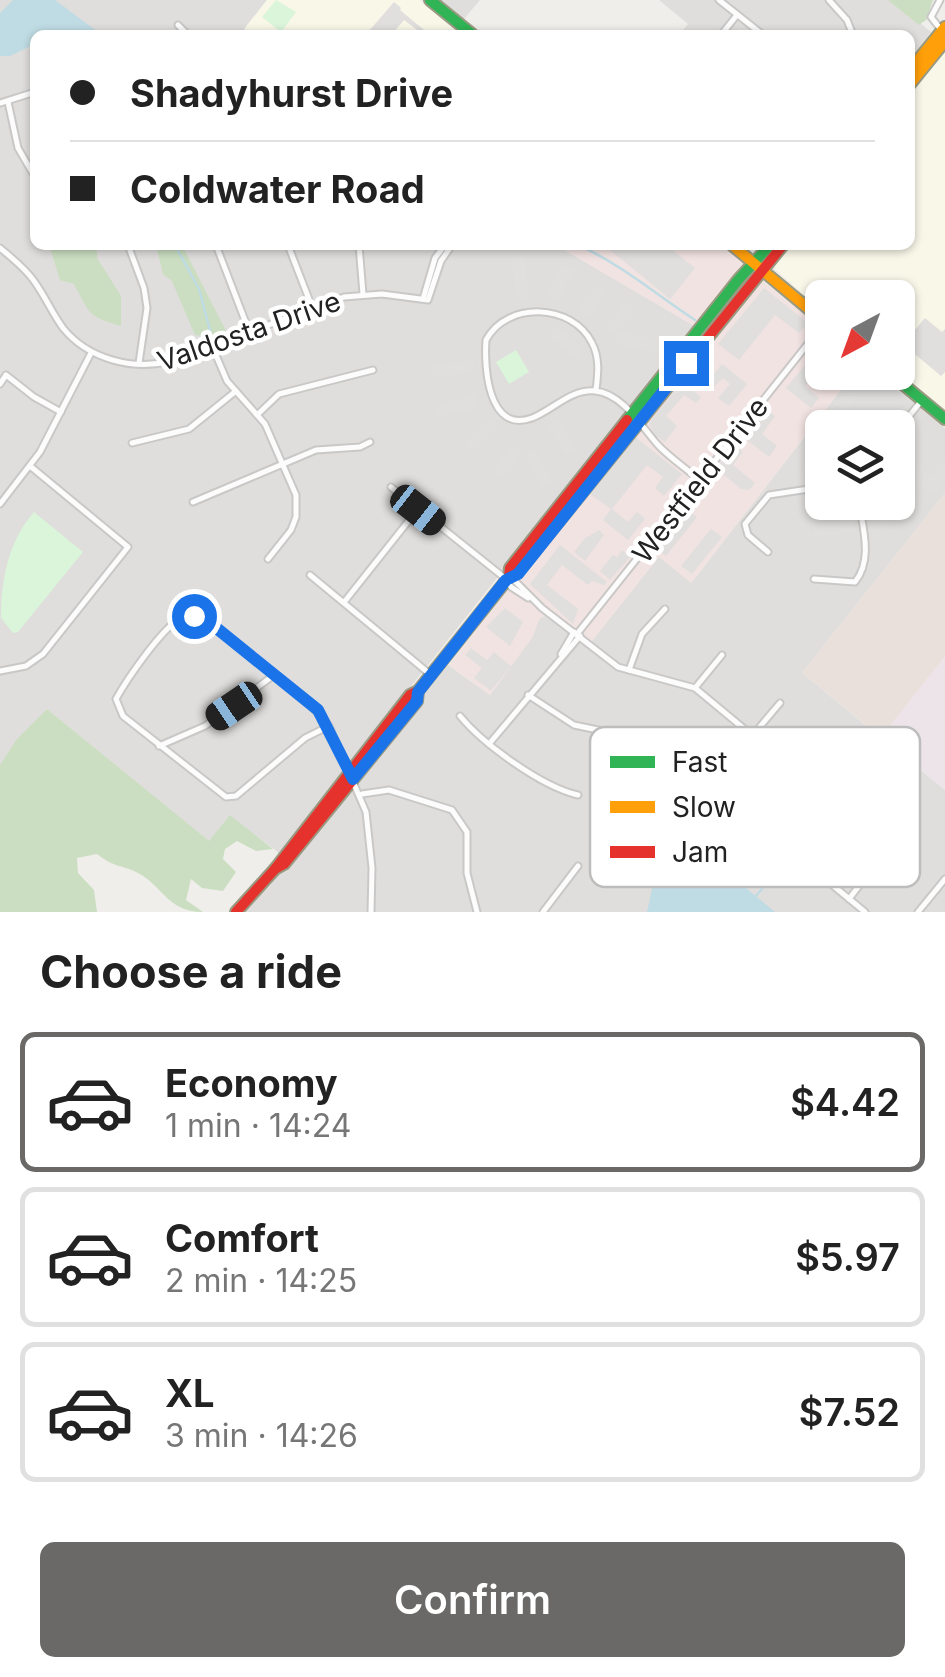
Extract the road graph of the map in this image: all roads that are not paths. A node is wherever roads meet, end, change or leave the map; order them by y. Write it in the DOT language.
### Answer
graph roads {
  1 [pos="430,0"];
  2 [pos="719,0"];
  3 [pos="829,0"];
  4 [pos="940,0"];
  5 [pos="737,15"];
  6 [pos="178,25"];
  7 [pos="183,30"];
  8 [pos="468,30"];
  9 [pos="725,30"];
  10 [pos="756,30"];
  11 [pos="851,30"];
  12 [pos="944,34"];
  13 [pos="915,65"];
  14 [pos="915,77"];
  15 [pos="30,94"];
  16 [pos="4,103"];
  17 [pos="30,168"];
  18 [pos="0,248"];
  19 [pos="130,250"];
  20 [pos="218,250"];
  21 [pos="290,250"];
  22 [pos="359,250"];
  23 [pos="441,250"];
  24 [pos="448,250"];
  25 [pos="738,250"];
  26 [pos="767,250"];
  27 [pos="777,250"];
  28 [pos="758,266"];
  29 [pos="362,294"];
  30 [pos="426,300"];
  31 [pos="312,307"];
  32 [pos="805,308"];
  33 [pos="249,332"];
  34 [pos="805,345"];
  35 [pos="212,346"];
  36 [pos="92,352"];
  37 [pos="139,365"];
  38 [pos="374,370"];
  39 [pos="0,384"];
  40 [pos="596,390"];
  41 [pos="910,390"];
  42 [pos="236,391"];
  43 [pos="922,400"];
  44 [pos="914,410"];
  45 [pos="61,412"];
  46 [pos="257,415"];
  47 [pos="635,417"];
  48 [pos="945,419"];
  49 [pos="370,442"];
  50 [pos="132,444"];
  51 [pos="283,464"];
  52 [pos="30,466"];
  53 [pos="699,480"];
  54 [pos="390,487"];
  55 [pos="805,490"];
  56 [pos="193,502"];
  57 [pos="0,504"];
  58 [pos="418,510"];
  59 [pos="861,520"];
  60 [pos="768,552"];
  61 [pos="268,559"];
  62 [pos="310,575"];
  63 [pos="508,578"];
  64 [pos="814,578"];
  65 [pos="345,602"];
  66 [pos="665,609"];
  67 [pos="577,634"];
  68 [pos="722,655"];
  69 [pos="629,670"];
  70 [pos="0,671"];
  71 [pos="432,675"];
  72 [pos="274,676"];
  73 [pos="695,688"];
  74 [pos="528,695"];
  75 [pos="780,703"];
  76 [pos="460,716"];
  77 [pos="329,726"];
  78 [pos="741,727"];
  79 [pos="760,727"];
  80 [pos="590,729"];
  81 [pos="490,744"];
  82 [pos="160,746"];
  83 [pos="351,775"];
  84 [pos="361,794"];
  85 [pos="578,795"];
  86 [pos="578,866"];
  87 [pos="945,879"];
  88 [pos="836,887"];
  89 [pos="858,887"];
  90 [pos="849,898"];
  91 [pos="242,909"];
  92 [pos="372,912"];
  93 [pos="478,912"];
  94 [pos="543,912"];
  95 [pos="865,912"];
  96 [pos="918,912"];
  1 -- 8 [label="main road"];
  2 -- 5 [label="street"];
  3 -- 11 [label="street"];
  4 -- 12 [label="street"];
  5 -- 9 [label="street"];
  5 -- 10 [label="street"];
  6 -- 7 [label="street"];
  12 -- 13 [label="main road"];
  12 -- 14 [label="main road"];
  15 -- 16 [label="street"];
  16 -- 17 [label="street"];
  18 -- 36 [label="street"];
  19 -- 37 [label="street"];
  20 -- 33 [label="street"];
  21 -- 31 [label="street"];
  22 -- 29 [label="street"];
  23 -- 30 [label="street"];
  24 -- 30 [label="street"];
  25 -- 28 [label="main road"];
  26 -- 28 [label="main road"];
  27 -- 28 [label="main road"];
  28 -- 32 [label="main road"];
  28 -- 47 [label="main road"];
  29 -- 30 [label="street, Valdosta Drive"];
  29 -- 31 [label="street, Valdosta Drive"];
  31 -- 33 [label="street, Valdosta Drive"];
  33 -- 35 [label="street, Valdosta Drive"];
  34 -- 53 [label="street, Westfield Drive"];
  35 -- 37 [label="street, Valdosta Drive"];
  35 -- 42 [label="street"];
  36 -- 37 [label="street, Valdosta Drive"];
  36 -- 45 [label="street"];
  38 -- 46 [label="street"];
  39 -- 45 [label="street"];
  40 -- 40 [label="street"];
  40 -- 47 [label="street"];
  41 -- 43 [label="main road"];
  42 -- 46 [label="street"];
  42 -- 50 [label="street"];
  43 -- 44 [label="street"];
  43 -- 48 [label="main road"];
  45 -- 52 [label="street"];
  46 -- 51 [label="street"];
  47 -- 53 [label="street"];
  47 -- 63 [label="main road"];
  49 -- 51 [label="street"];
  51 -- 56 [label="street"];
  51 -- 61 [label="street"];
  52 -- 57 [label="street"];
  52 -- 70 [label="street"];
  53 -- 67 [label="street, Westfield Drive"];
  54 -- 58 [label="street"];
  55 -- 60 [label="street"];
  58 -- 63 [label="street"];
  58 -- 65 [label="street"];
  59 -- 64 [label="street"];
  62 -- 65 [label="street"];
  63 -- 67 [label="street"];
  63 -- 71 [label="main road"];
  65 -- 71 [label="street"];
  66 -- 69 [label="street"];
  67 -- 69 [label="street"];
  67 -- 74 [label="street, Westfield Drive"];
  68 -- 73 [label="street"];
  69 -- 73 [label="street"];
  71 -- 83 [label="main road"];
  72 -- 77 [label="street"];
  72 -- 82 [label="street"];
  72 -- 82 [label="street"];
  73 -- 78 [label="street"];
  74 -- 80 [label="street"];
  74 -- 81 [label="street, Westfield Drive"];
  75 -- 79 [label="street"];
  76 -- 81 [label="street"];
  77 -- 82 [label="street"];
  77 -- 83 [label="street"];
  81 -- 85 [label="street"];
  83 -- 84 [label="street"];
  83 -- 91 [label="main road"];
  84 -- 92 [label="street"];
  84 -- 93 [label="street"];
  86 -- 94 [label="street"];
  87 -- 96 [label="street"];
  88 -- 90 [label="street"];
  89 -- 90 [label="street"];
  90 -- 95 [label="street"];
}
